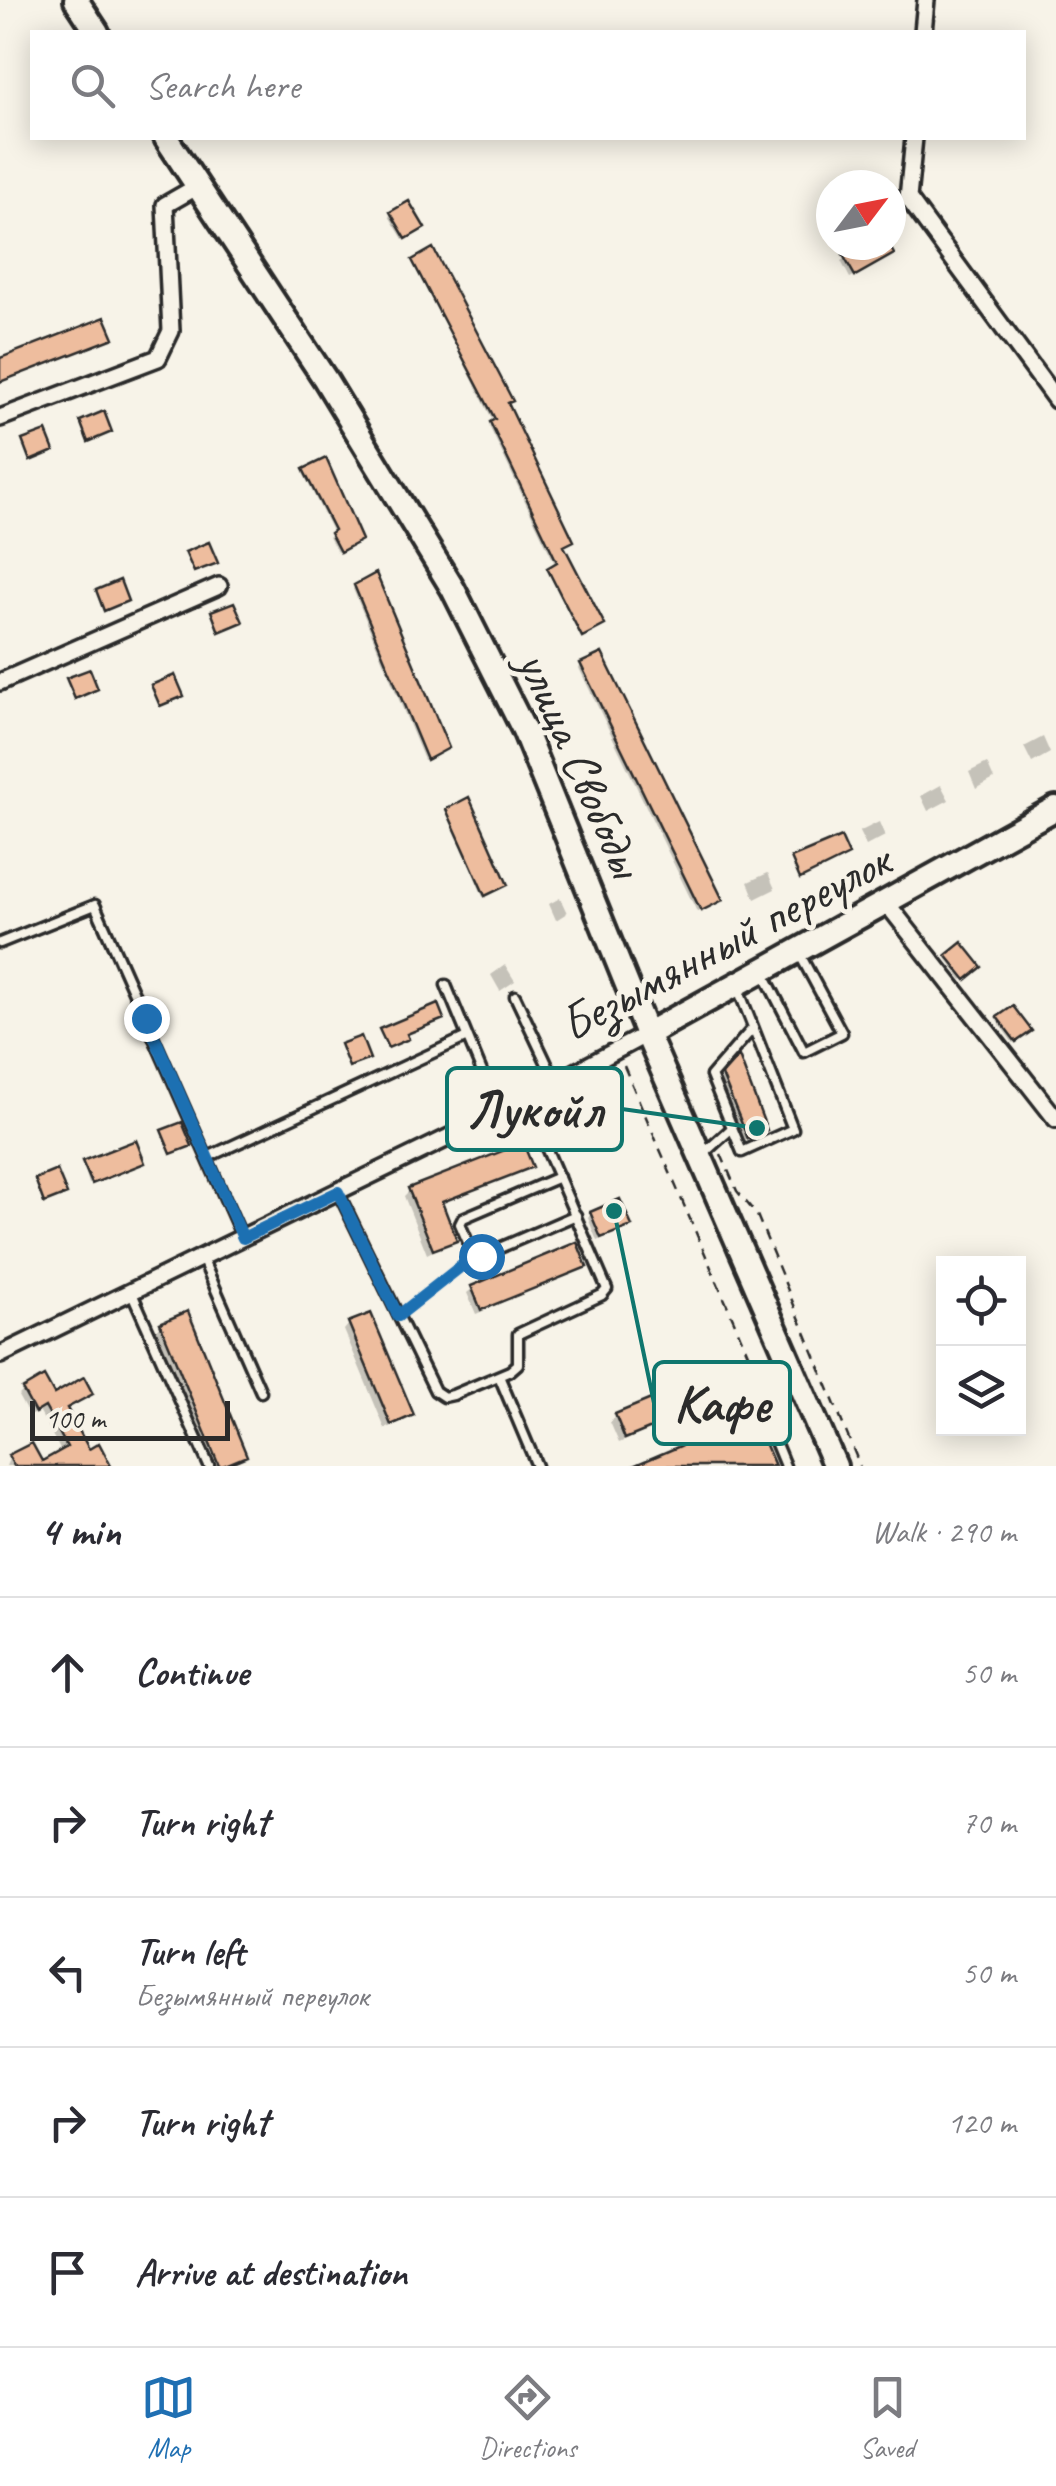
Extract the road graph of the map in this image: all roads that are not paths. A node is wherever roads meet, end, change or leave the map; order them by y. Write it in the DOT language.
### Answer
graph roads {
  1 [pos="76,0"];
  2 [pos="926,0"];
  3 [pos="96,30"];
  4 [pos="923,30"];
  5 [pos="167,140"];
  6 [pos="914,140"];
  7 [pos="198,186"];
  8 [pos="1056,400"];
  9 [pos="0,418"];
  10 [pos="218,586"];
  11 [pos="0,682"];
  12 [pos="1056,809"];
  13 [pos="888,905"];
  14 [pos="0,943"];
  15 [pos="798,953"];
  16 [pos="763,972"];
  17 [pos="446,984"];
  18 [pos="737,986"];
  19 [pos="515,996"];
  20 [pos="753,1028"];
  21 [pos="647,1034"];
  22 [pos="467,1037"];
  23 [pos="556,1083"];
  24 [pos="525,1099"];
  25 [pos="499,1113"];
  26 [pos="1056,1119"];
  27 [pos="732,1128"];
  28 [pos="708,1150"];
  29 [pos="208,1157"];
  30 [pos="559,1176"];
  31 [pos="338,1192"];
  32 [pos="576,1215"];
  33 [pos="243,1238"];
  34 [pos="202,1258"];
  35 [pos="131,1291"];
  36 [pos="0,1355"];
  37 [pos="500,1376"];
  38 [pos="261,1392"];
  39 [pos="769,1427"];
  40 [pos="210,1466"];
  41 [pos="537,1466"];
  42 [pos="785,1466"];
  43 [pos="835,1466"];
  1 -- 3 [label="main road"];
  2 -- 4 [label="street"];
  5 -- 7 [label="main road, улица Свободы"];
  6 -- 8 [label="street"];
  7 -- 9 [label="street"];
  7 -- 21 [label="main road, улица Свободы"];
  10 -- 11 [label="street"];
  12 -- 13 [label="main road, Безымянный переулок"];
  13 -- 15 [label="main road, Безымянный переулок"];
  13 -- 26 [label="street"];
  14 -- 29 [label="lane"];
  15 -- 16 [label="main road, Безымянный переулок"];
  15 -- 16 [label="lane"];
  16 -- 18 [label="main road, Безымянный переулок"];
  17 -- 22 [label="lane"];
  18 -- 20 [label="lane"];
  18 -- 21 [label="main road, Безымянный переулок"];
  19 -- 23 [label="lane"];
  20 -- 27 [label="lane"];
  20 -- 27 [label="lane"];
  21 -- 23 [label="street, Безымянный переулок"];
  21 -- 28 [label="main road, улица Свободы"];
  22 -- 25 [label="lane"];
  22 -- 29 [label="lane"];
  23 -- 24 [label="street, Безымянный переулок"];
  24 -- 25 [label="street, Безымянный переулок"];
  24 -- 30 [label="lane"];
  25 -- 31 [label="street, Безымянный переулок"];
  27 -- 28 [label="lane"];
  28 -- 43 [label="main road, улица Свободы"];
  29 -- 33 [label="lane"];
  30 -- 32 [label="lane"];
  30 -- 32 [label="lane"];
  31 -- 33 [label="street, Безымянный переулок"];
  31 -- 37 [label="lane"];
  32 -- 37 [label="lane"];
  33 -- 34 [label="street, Безымянный переулок"];
  34 -- 35 [label="street, Безымянный переулок"];
  34 -- 38 [label="lane"];
  35 -- 36 [label="street, Безымянный переулок"];
  35 -- 40 [label="lane"];
  37 -- 41 [label="lane"];
  39 -- 42 [label="lane"];
}
